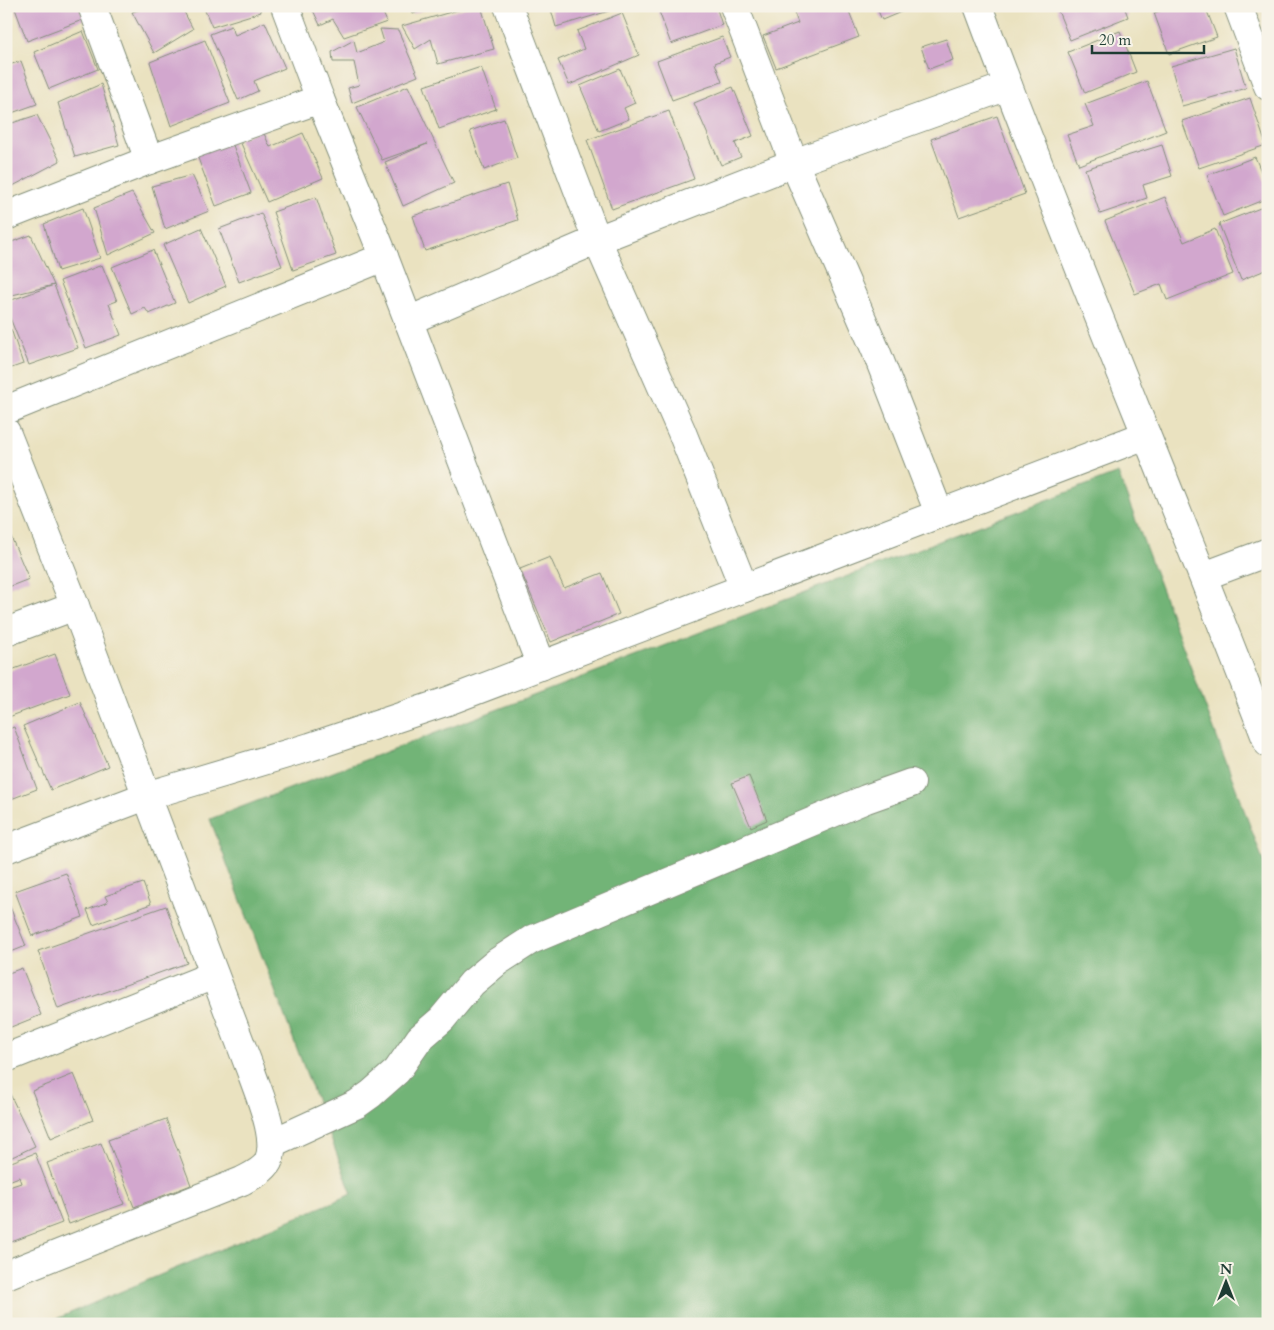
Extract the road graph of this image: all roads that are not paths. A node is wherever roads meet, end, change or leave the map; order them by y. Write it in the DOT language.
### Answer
graph roads {
  1 [pos="92,6"];
  2 [pos="285,6"];
  3 [pos="508,6"];
  4 [pos="734,6"];
  5 [pos="978,6"];
  6 [pos="1238,6"];
  7 [pos="1008,86"];
  8 [pos="1268,86"];
  9 [pos="320,99"];
  10 [pos="149,160"];
  11 [pos="794,163"];
  12 [pos="6,216"];
  13 [pos="598,240"];
  14 [pos="384,256"];
  15 [pos="408,321"];
  16 [pos="6,410"];
  17 [pos="6,432"];
  18 [pos="1146,435"];
  19 [pos="939,513"];
  20 [pos="1268,552"];
  21 [pos="1204,576"];
  22 [pos="744,588"];
  23 [pos="75,606"];
  24 [pos="6,632"];
  25 [pos="541,666"];
  26 [pos="1268,743"];
  27 [pos="911,783"];
  28 [pos="146,796"];
  29 [pos="6,849"];
  30 [pos="214,975"];
  31 [pos="6,1058"];
  32 [pos="272,1143"];
  33 [pos="6,1275"];
  1 -- 10 [label="street"];
  2 -- 9 [label="street"];
  3 -- 13 [label="street"];
  4 -- 11 [label="street"];
  5 -- 7 [label="street"];
  6 -- 8 [label="street"];
  7 -- 11 [label="street"];
  7 -- 18 [label="street"];
  9 -- 10 [label="street"];
  9 -- 14 [label="street"];
  10 -- 12 [label="street"];
  11 -- 13 [label="street"];
  11 -- 19 [label="street"];
  13 -- 15 [label="street"];
  13 -- 22 [label="street"];
  14 -- 15 [label="street"];
  14 -- 16 [label="street"];
  15 -- 25 [label="street"];
  17 -- 23 [label="street"];
  18 -- 19 [label="street"];
  18 -- 21 [label="street"];
  19 -- 22 [label="street"];
  20 -- 21 [label="street"];
  21 -- 26 [label="street"];
  22 -- 25 [label="street"];
  23 -- 24 [label="street"];
  23 -- 28 [label="street"];
  25 -- 28 [label="street"];
  27 -- 32 [label="street"];
  28 -- 29 [label="street"];
  28 -- 30 [label="street"];
  30 -- 31 [label="street"];
  30 -- 32 [label="street"];
  32 -- 33 [label="street"];
}
